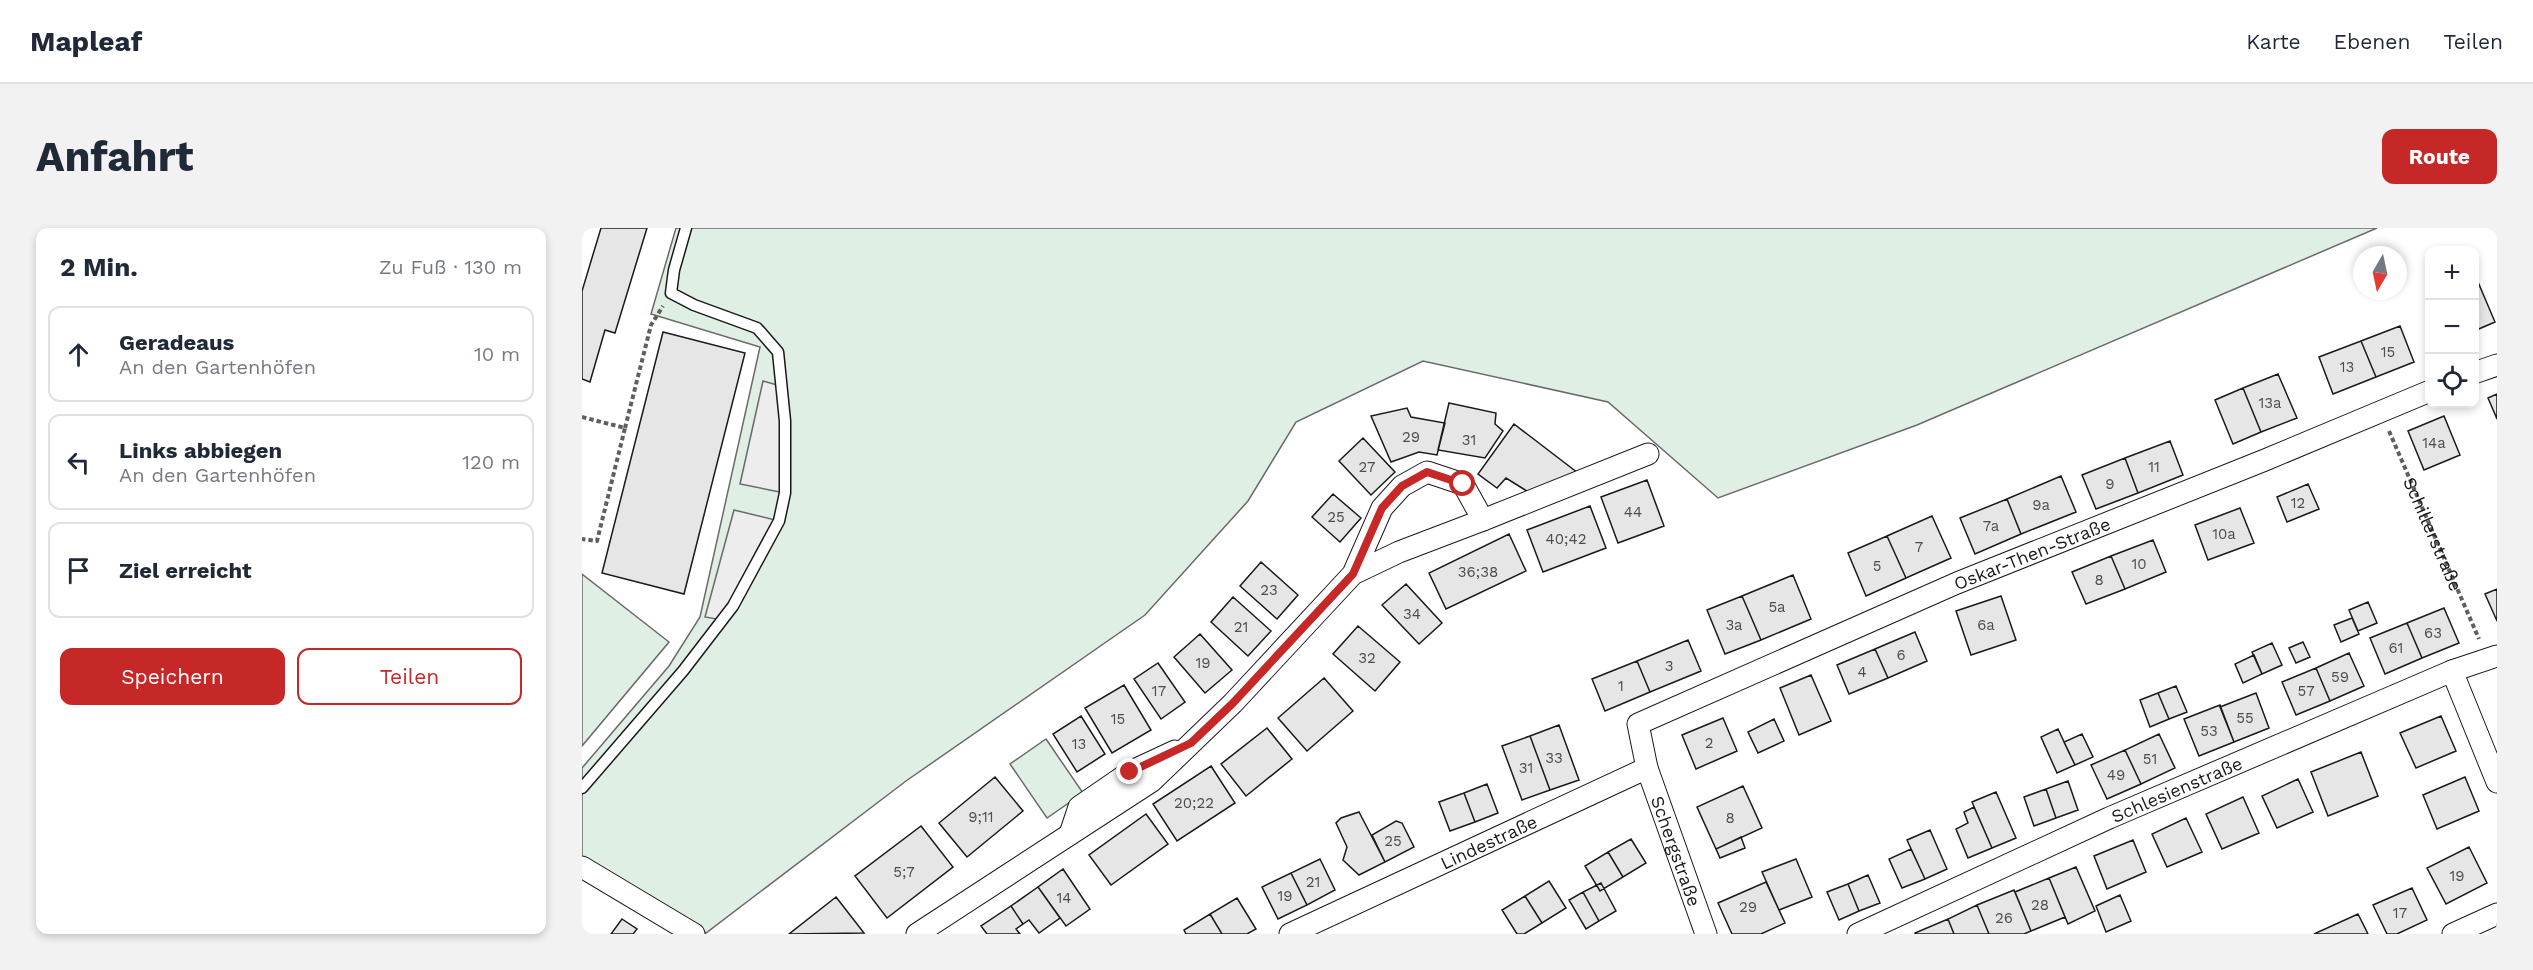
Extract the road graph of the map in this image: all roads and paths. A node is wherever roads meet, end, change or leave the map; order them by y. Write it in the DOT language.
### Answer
graph roads {
  1 [pos="686,228"];
  2 [pos="671,293"];
  3 [pos="2497,364"];
  4 [pos="2479,371"];
  5 [pos="2425,393"];
  6 [pos="2381,410"];
  7 [pos="582,417"];
  8 [pos="626,428"];
  9 [pos="1648,454"];
  10 [pos="1483,520"];
  11 [pos="582,538"];
  12 [pos="1353,574"];
  13 [pos="2492,658"];
  14 [pos="2452,671"];
  15 [pos="1647,768"];
  16 [pos="2497,782"];
  17 [pos="582,788"];
  18 [pos="582,867"];
  19 [pos="2497,914"];
  20 [pos="694,934"];
  21 [pos="917,934"];
  22 [pos="1290,934"];
  23 [pos="1706,934"];
  24 [pos="1858,934"];
  25 [pos="2453,934"];
  1 -- 2 [label="lane"];
  2 -- 8 [label="path"];
  2 -- 17 [label="lane"];
  3 -- 4 [label="street"];
  5 -- 6 [label="street, Oskar-Then-Straße"];
  6 -- 13 [label="path, Schillerstraße"];
  6 -- 15 [label="street, Oskar-Then-Straße"];
  7 -- 8 [label="path"];
  8 -- 11 [label="path"];
  9 -- 10 [label="street"];
  10 -- 12 [label="street"];
  10 -- 12 [label="street"];
  12 -- 21 [label="street"];
  13 -- 14 [label="street, Schlesienstraße"];
  14 -- 16 [label="street"];
  14 -- 24 [label="street, Schlesienstraße"];
  15 -- 22 [label="street, Lindestraße"];
  15 -- 23 [label="street, Schergstraße"];
  18 -- 20 [label="street"];
  19 -- 25 [label="street"];
}
